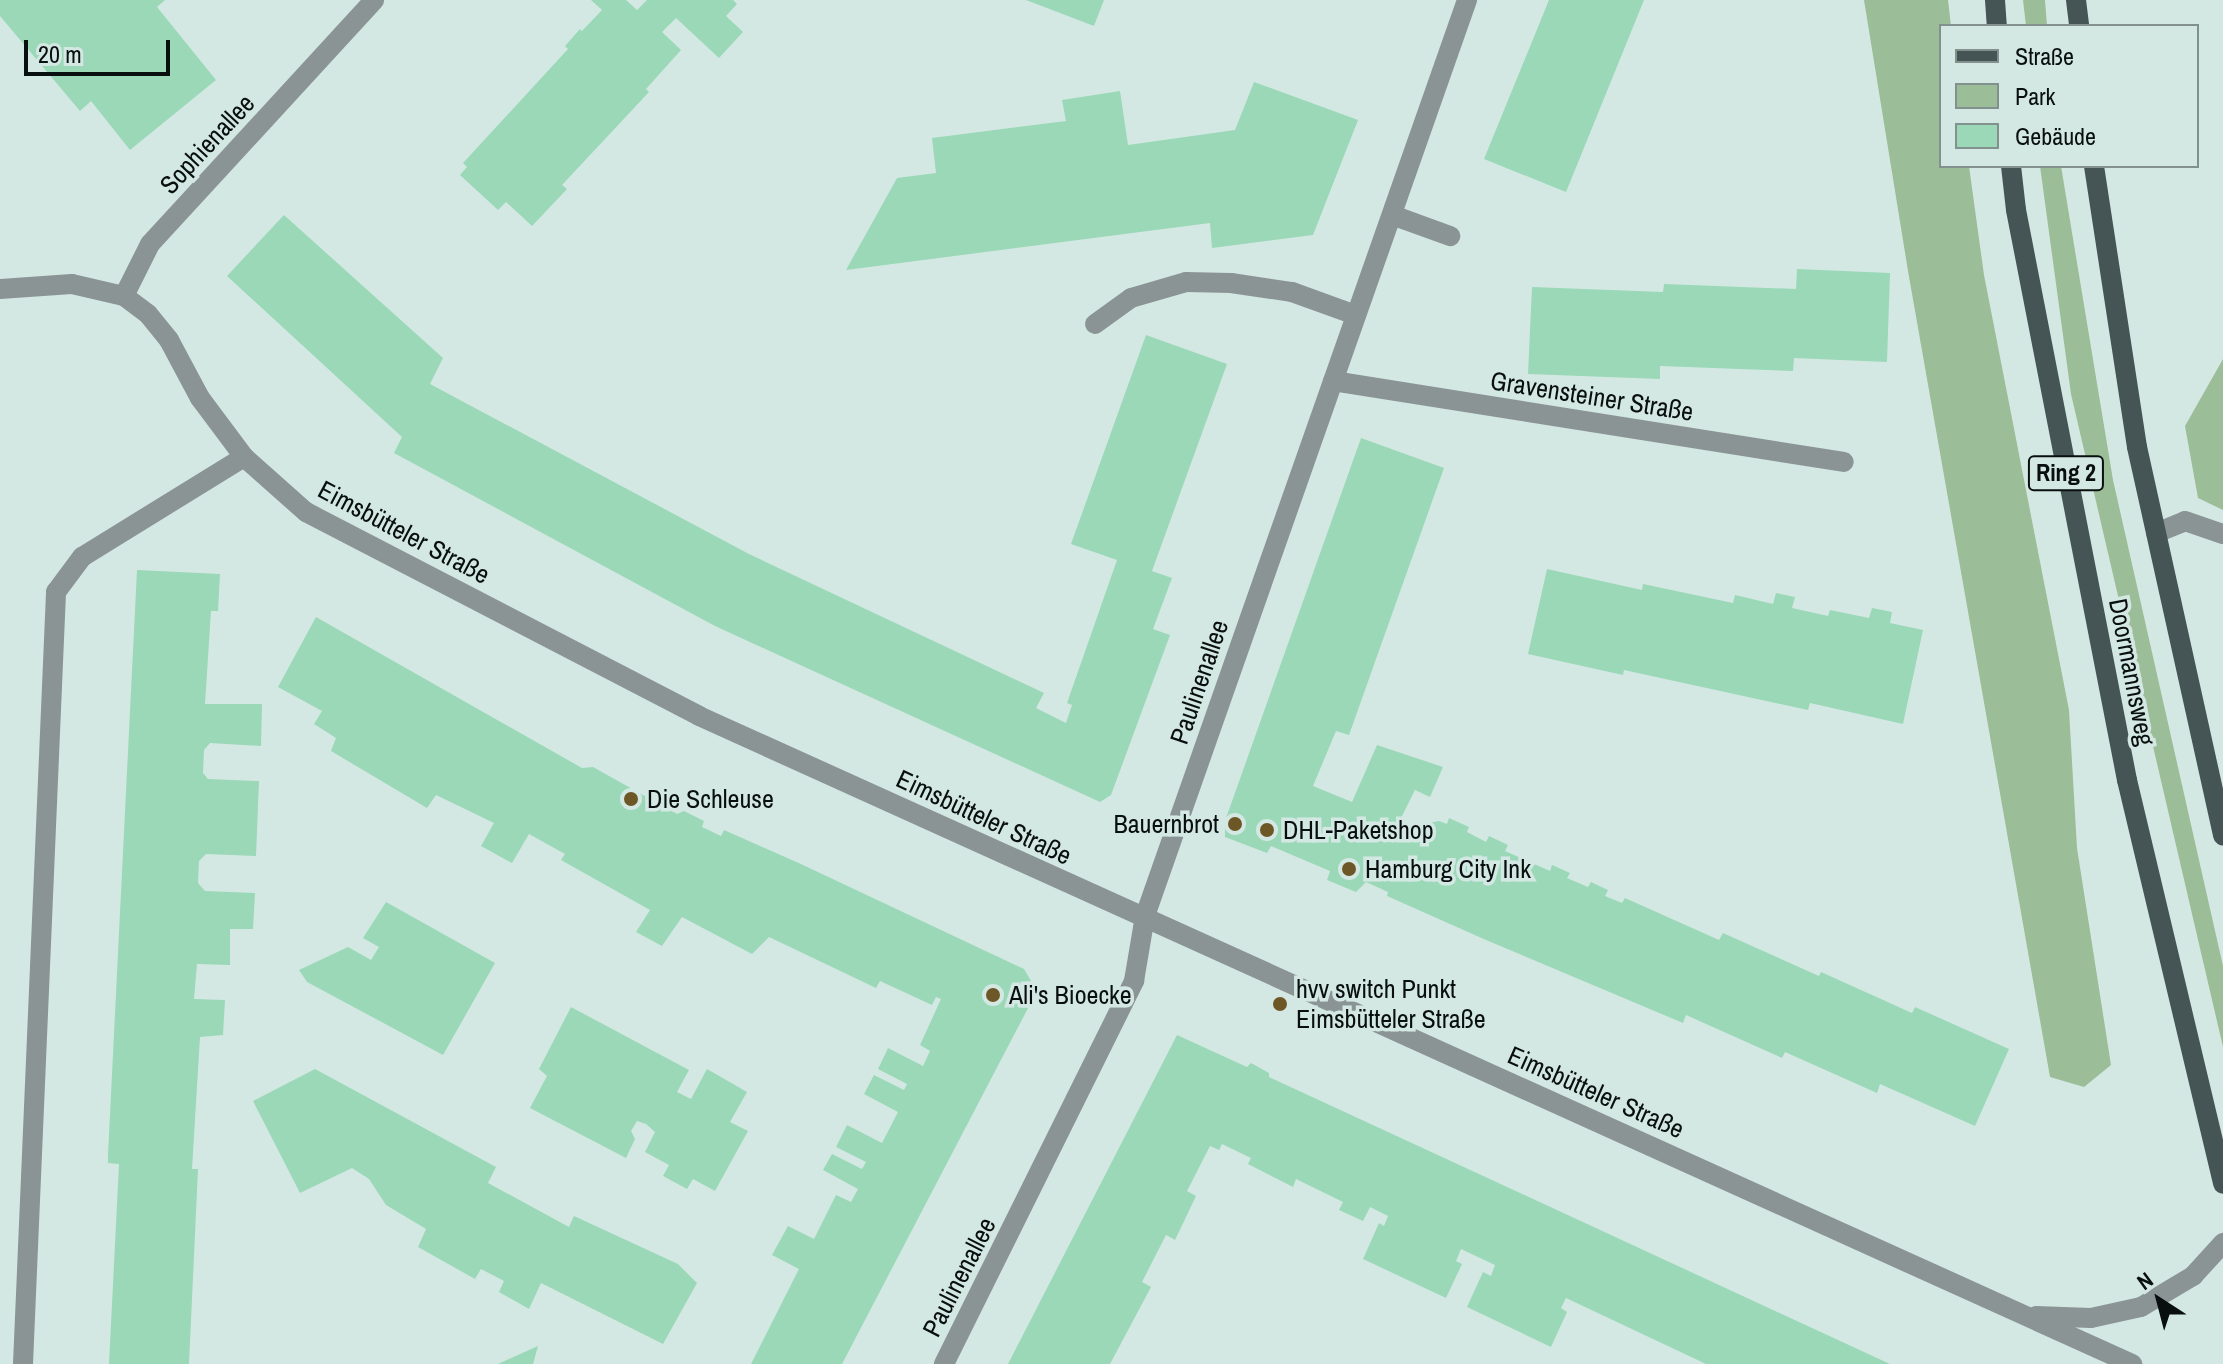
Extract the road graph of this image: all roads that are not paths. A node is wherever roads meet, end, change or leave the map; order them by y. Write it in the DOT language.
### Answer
graph roads {
  1 [pos="374,0"];
  2 [pos="1467,0"];
  3 [pos="1995,0"];
  4 [pos="2076,0"];
  5 [pos="1997,24"];
  6 [pos="2079,24"];
  7 [pos="2011,168"];
  8 [pos="2094,168"];
  9 [pos="1392,215"];
  10 [pos="1450,236"];
  11 [pos="0,289"];
  12 [pos="124,296"];
  13 [pos="1356,315"];
  14 [pos="1095,324"];
  15 [pos="1333,381"];
  16 [pos="244,457"];
  17 [pos="1844,462"];
  18 [pos="2156,533"];
  19 [pos="2223,534"];
  20 [pos="2223,836"];
  21 [pos="1145,916"];
  22 [pos="2223,1184"];
  23 [pos="2223,1243"];
  24 [pos="2025,1315"];
  25 [pos="23,1364"];
  26 [pos="944,1364"];
  27 [pos="2132,1364"];
  1 -- 12 [label="street, Sophienallee"];
  2 -- 9 [label="street, Paulinenallee"];
  3 -- 5 [label="main road"];
  4 -- 6 [label="main road"];
  7 -- 22 [label="main road, Doormannsweg / Ring 2"];
  8 -- 18 [label="main road, Doormannsweg / Ring 2"];
  9 -- 10 [label="street"];
  9 -- 13 [label="street, Paulinenallee"];
  11 -- 12 [label="street, Eimsbütteler Straße"];
  12 -- 16 [label="street, Eimsbütteler Straße"];
  13 -- 14 [label="street"];
  13 -- 15 [label="street, Paulinenallee"];
  15 -- 17 [label="street, Gravensteiner Straße"];
  15 -- 21 [label="street, Paulinenallee"];
  16 -- 21 [label="street, Eimsbütteler Straße"];
  16 -- 25 [label="street"];
  18 -- 19 [label="street"];
  18 -- 20 [label="main road, Doormannsweg / Ring 2"];
  21 -- 24 [label="street, Eimsbütteler Straße"];
  21 -- 26 [label="street, Paulinenallee"];
  23 -- 24 [label="street, Eimsbütteler Straße"];
  24 -- 27 [label="street, Eimsbütteler Straße"];
}
